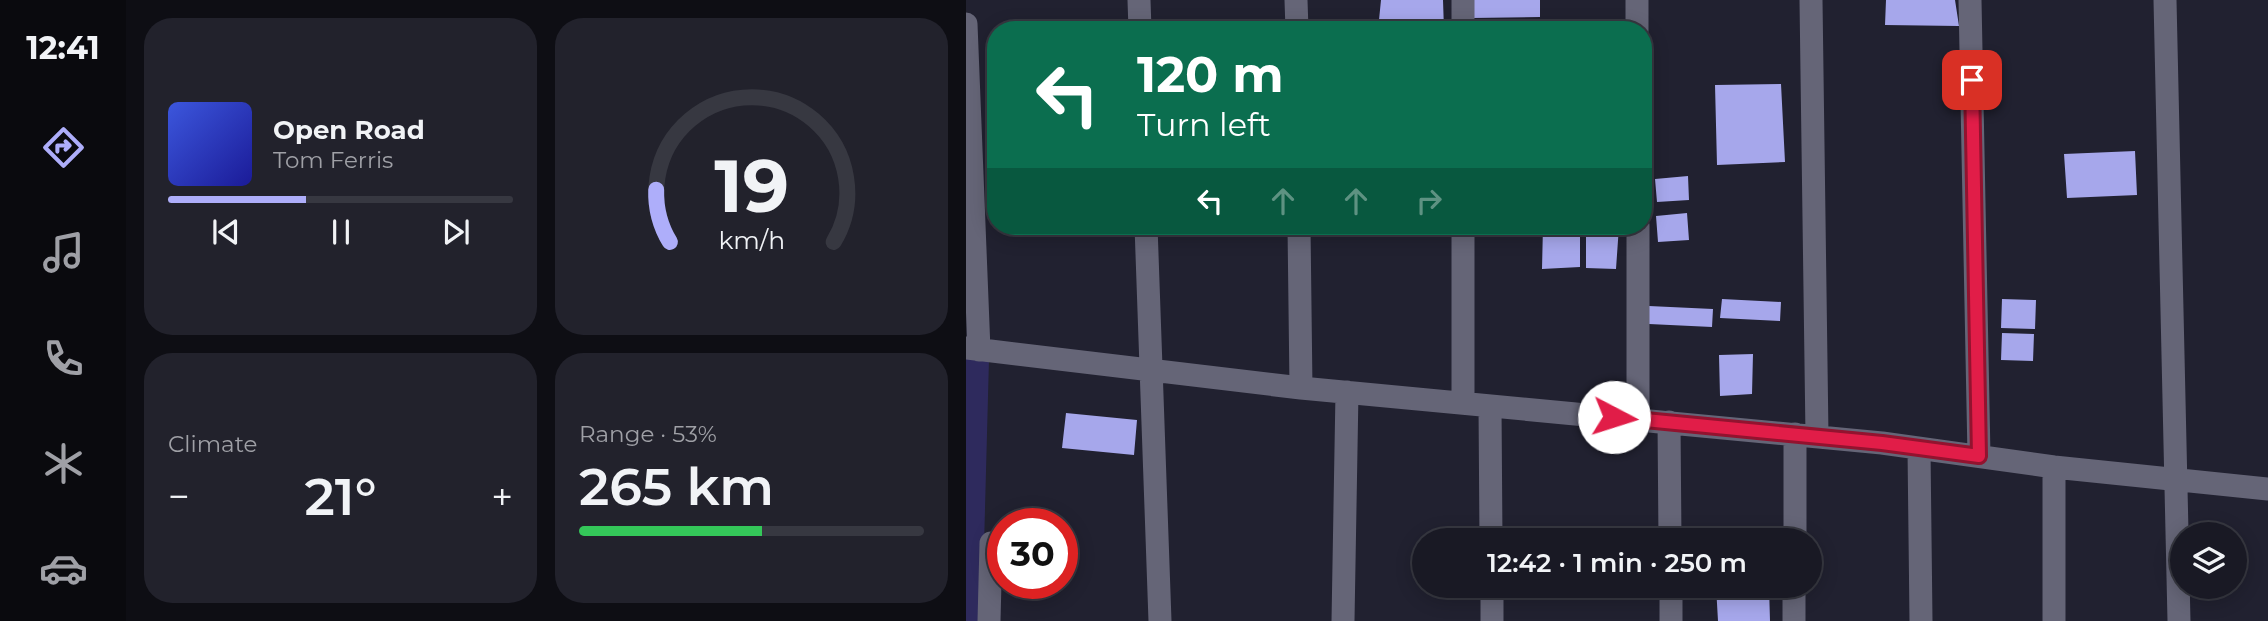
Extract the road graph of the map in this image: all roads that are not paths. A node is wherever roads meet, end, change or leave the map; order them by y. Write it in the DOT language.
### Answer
graph roads {
  1 [pos="1139,0"];
  2 [pos="1296,0"];
  3 [pos="1462,0"];
  4 [pos="1637,0"];
  5 [pos="1811,0"];
  6 [pos="1970,0"];
  7 [pos="2165,0"];
  8 [pos="1140,21"];
  9 [pos="1297,21"];
  10 [pos="1462,21"];
  11 [pos="1637,21"];
  12 [pos="966,24"];
  13 [pos="1146,235"];
  14 [pos="1299,235"];
  15 [pos="1463,235"];
  16 [pos="1638,235"];
  17 [pos="972,349"];
  18 [pos="1151,370"];
  19 [pos="1301,388"];
  20 [pos="1347,392"];
  21 [pos="1463,403"];
  22 [pos="1490,406"];
  23 [pos="1638,420"];
  24 [pos="1668,422"];
  25 [pos="1806,435"];
  26 [pos="1919,449"];
  27 [pos="1979,456"];
  28 [pos="2054,467"];
  29 [pos="2176,480"];
  30 [pos="2268,489"];
  31 [pos="1492,528"];
  32 [pos="1670,528"];
  33 [pos="1795,528"];
  34 [pos="1492,598"];
  35 [pos="1671,598"];
  36 [pos="1794,598"];
  37 [pos="989,599"];
  38 [pos="989,621"];
  39 [pos="1160,621"];
  40 [pos="1343,621"];
  41 [pos="1492,621"];
  42 [pos="1671,621"];
  43 [pos="1794,621"];
  44 [pos="1921,621"];
  45 [pos="2054,621"];
  46 [pos="2179,621"];
  1 -- 8 [label="street"];
  2 -- 9 [label="street"];
  3 -- 10 [label="street"];
  4 -- 11 [label="street"];
  5 -- 25 [label="street"];
  6 -- 27 [label="street"];
  7 -- 29 [label="street"];
  12 -- 17 [label="street"];
  13 -- 18 [label="street"];
  14 -- 19 [label="street"];
  15 -- 21 [label="street"];
  16 -- 23 [label="street"];
  17 -- 18 [label="street"];
  18 -- 19 [label="street"];
  18 -- 39 [label="street"];
  19 -- 20 [label="street"];
  20 -- 21 [label="street"];
  20 -- 40 [label="street"];
  21 -- 22 [label="street"];
  22 -- 23 [label="street"];
  22 -- 31 [label="street"];
  23 -- 24 [label="street"];
  24 -- 25 [label="street"];
  24 -- 32 [label="street"];
  25 -- 26 [label="street"];
  25 -- 33 [label="street"];
  26 -- 27 [label="street"];
  26 -- 44 [label="street"];
  27 -- 28 [label="street"];
  28 -- 29 [label="street"];
  28 -- 45 [label="street"];
  29 -- 30 [label="street"];
  29 -- 46 [label="street"];
  34 -- 41 [label="street"];
  35 -- 42 [label="street"];
  36 -- 43 [label="street"];
  37 -- 38 [label="street"];
}
